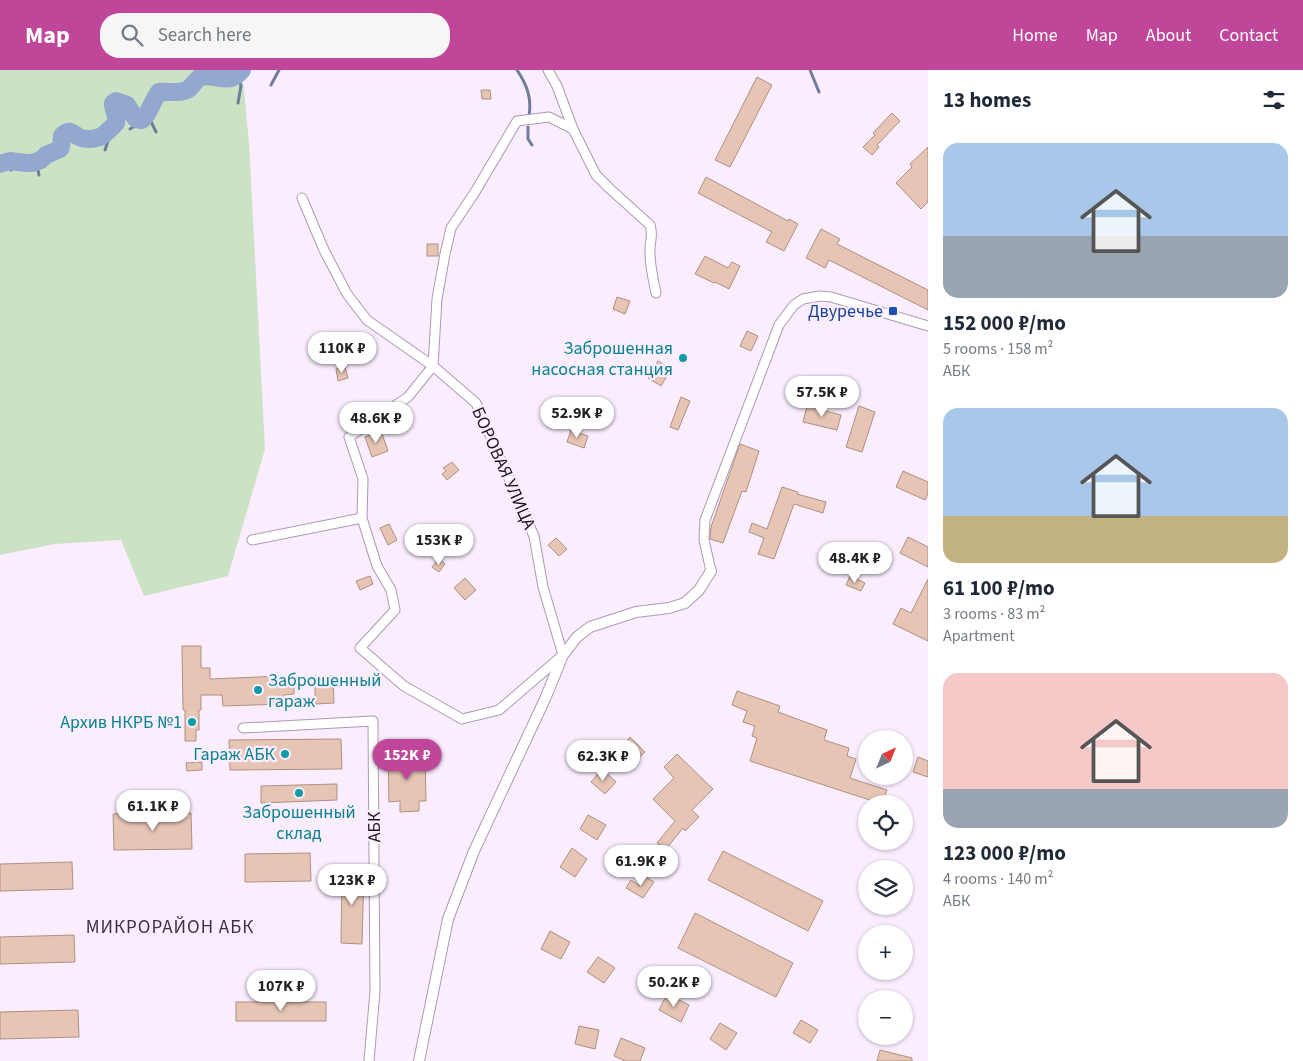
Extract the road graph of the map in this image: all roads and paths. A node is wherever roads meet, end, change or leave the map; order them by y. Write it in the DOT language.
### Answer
graph roads {
  1 [pos="548,70"];
  2 [pos="573,128"];
  3 [pos="302,198"];
  4 [pos="656,293"];
  5 [pos="928,326"];
  6 [pos="433,366"];
  7 [pos="362,518"];
  8 [pos="252,540"];
  9 [pos="711,571"];
  10 [pos="563,655"];
  11 [pos="243,728"];
  12 [pos="369,1061"];
  13 [pos="419,1061"];
  1 -- 2 [label="street"];
  2 -- 4 [label="street"];
  2 -- 6 [label="street"];
  3 -- 6 [label="street, БОРОВАЯ УЛИЦА"];
  5 -- 9 [label="street"];
  6 -- 7 [label="street"];
  6 -- 10 [label="street, БОРОВАЯ УЛИЦА"];
  7 -- 8 [label="street"];
  7 -- 10 [label="street"];
  9 -- 10 [label="street"];
  10 -- 13 [label="street"];
  11 -- 12 [label="street, АБК"];
}
